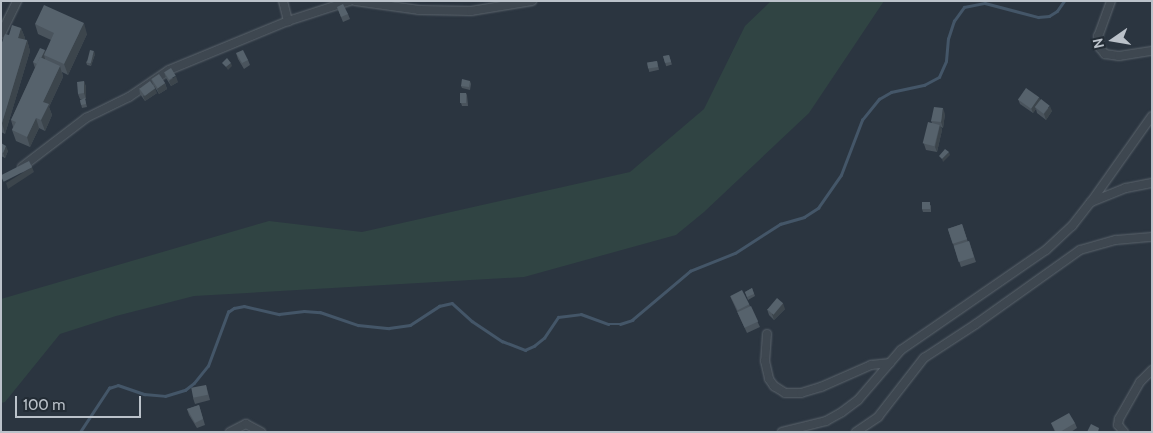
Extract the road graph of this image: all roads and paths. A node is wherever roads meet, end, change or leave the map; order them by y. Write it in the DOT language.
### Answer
graph roads {
  1 [pos="17,1"];
  2 [pos="283,1"];
  3 [pos="350,1"];
  4 [pos="355,1"];
  5 [pos="532,1"];
  6 [pos="1112,1"];
  7 [pos="288,21"];
  8 [pos="1,34"];
  9 [pos="1152,51"];
  10 [pos="1152,116"];
  11 [pos="15,172"];
  12 [pos="1152,183"];
  13 [pos="1091,202"];
  14 [pos="1152,237"];
  15 [pos="767,334"];
  16 [pos="890,363"];
  17 [pos="1152,370"];
  18 [pos="230,432"];
  19 [pos="261,432"];
  20 [pos="782,432"];
  21 [pos="856,432"];
  22 [pos="1124,432"];
  1 -- 8 [label="street"];
  2 -- 7 [label="street"];
  3 -- 7 [label="street"];
  4 -- 5 [label="street"];
  6 -- 9 [label="street"];
  7 -- 11 [label="street"];
  10 -- 13 [label="street"];
  12 -- 13 [label="street"];
  13 -- 16 [label="street"];
  14 -- 21 [label="street"];
  15 -- 16 [label="street"];
  16 -- 20 [label="street"];
  17 -- 22 [label="street"];
  18 -- 19 [label="street"];
}
